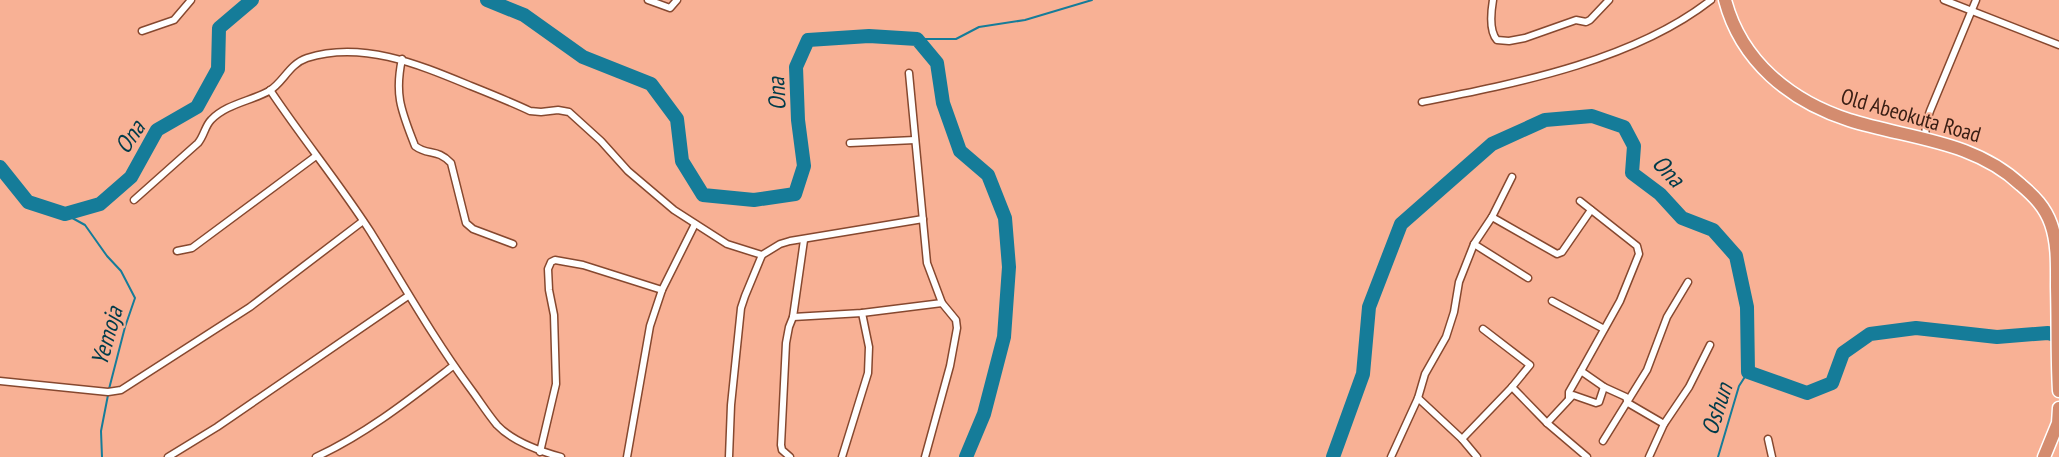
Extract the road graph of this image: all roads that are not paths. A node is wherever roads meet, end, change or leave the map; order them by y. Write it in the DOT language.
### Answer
graph roads {
  1 [pos="191,0"];
  2 [pos="648,0"];
  3 [pos="677,0"];
  4 [pos="1493,0"];
  5 [pos="1609,0"];
  6 [pos="1711,0"];
  7 [pos="1725,0"];
  8 [pos="1944,0"];
  9 [pos="1976,0"];
  10 [pos="1971,10"];
  11 [pos="142,31"];
  12 [pos="2059,45"];
  13 [pos="402,59"];
  14 [pos="909,73"];
  15 [pos="270,90"];
  16 [pos="1422,102"];
  17 [pos="1925,138"];
  18 [pos="915,140"];
  19 [pos="850,143"];
  20 [pos="316,156"];
  21 [pos="1512,177"];
  22 [pos="134,200"];
  23 [pos="1581,201"];
  24 [pos="1592,210"];
  25 [pos="1492,217"];
  26 [pos="923,219"];
  27 [pos="363,221"];
  28 [pos="695,224"];
  29 [pos="804,240"];
  30 [pos="513,244"];
  31 [pos="1474,244"];
  32 [pos="177,251"];
  33 [pos="762,255"];
  34 [pos="1528,278"];
  35 [pos="1688,282"];
  36 [pos="662,290"];
  37 [pos="408,296"];
  38 [pos="1552,301"];
  39 [pos="942,303"];
  40 [pos="862,313"];
  41 [pos="793,317"];
  42 [pos="1483,329"];
  43 [pos="1604,329"];
  44 [pos="1710,345"];
  45 [pos="453,366"];
  46 [pos="1581,371"];
  47 [pos="0,381"];
  48 [pos="2059,385"];
  49 [pos="1512,387"];
  50 [pos="1604,387"];
  51 [pos="2059,391"];
  52 [pos="1418,398"];
  53 [pos="1569,398"];
  54 [pos="1629,403"];
  55 [pos="2059,408"];
  56 [pos="1547,423"];
  57 [pos="1664,424"];
  58 [pos="1462,439"];
  59 [pos="1768,439"];
  60 [pos="1603,441"];
  61 [pos="540,452"];
  62 [pos="168,457"];
  63 [pos="316,457"];
  64 [pos="561,457"];
  65 [pos="627,457"];
  66 [pos="729,457"];
  67 [pos="790,457"];
  68 [pos="842,457"];
  69 [pos="925,457"];
  70 [pos="1391,457"];
  71 [pos="1477,457"];
  72 [pos="1587,457"];
  73 [pos="1649,457"];
  74 [pos="1772,457"];
  75 [pos="2044,457"];
  1 -- 11 [label="street"];
  2 -- 3 [label="street"];
  4 -- 5 [label="street"];
  6 -- 16 [label="street"];
  7 -- 17 [label="highway, Old Abeokuta Road"];
  8 -- 10 [label="street"];
  9 -- 10 [label="street"];
  10 -- 12 [label="street"];
  10 -- 17 [label="street"];
  13 -- 15 [label="street"];
  13 -- 28 [label="street"];
  13 -- 30 [label="street"];
  14 -- 18 [label="street"];
  15 -- 20 [label="street"];
  15 -- 22 [label="street"];
  17 -- 48 [label="highway, Old Abeokuta Road"];
  18 -- 19 [label="street"];
  18 -- 26 [label="street"];
  20 -- 27 [label="street"];
  20 -- 32 [label="street"];
  21 -- 25 [label="street"];
  23 -- 24 [label="street"];
  24 -- 25 [label="street"];
  24 -- 43 [label="street"];
  25 -- 31 [label="street"];
  26 -- 29 [label="street"];
  26 -- 39 [label="street"];
  27 -- 37 [label="street"];
  27 -- 47 [label="street"];
  28 -- 33 [label="street"];
  28 -- 36 [label="street"];
  29 -- 33 [label="street"];
  29 -- 41 [label="street"];
  31 -- 34 [label="street"];
  31 -- 52 [label="street"];
  33 -- 66 [label="street"];
  35 -- 54 [label="street"];
  36 -- 61 [label="street"];
  36 -- 65 [label="street"];
  37 -- 45 [label="street"];
  37 -- 62 [label="street"];
  38 -- 43 [label="street"];
  39 -- 40 [label="street"];
  39 -- 69 [label="street"];
  40 -- 41 [label="street"];
  40 -- 68 [label="street"];
  41 -- 67 [label="street"];
  42 -- 49 [label="street"];
  43 -- 46 [label="street"];
  44 -- 57 [label="street"];
  45 -- 61 [label="street"];
  45 -- 63 [label="street"];
  46 -- 50 [label="street"];
  46 -- 53 [label="street"];
  48 -- 51 [label="highway, Old Abeokuta Road"];
  49 -- 56 [label="street"];
  49 -- 58 [label="street"];
  50 -- 53 [label="street"];
  50 -- 54 [label="street"];
  52 -- 58 [label="street"];
  52 -- 70 [label="street"];
  53 -- 56 [label="street"];
  54 -- 57 [label="street"];
  54 -- 60 [label="street"];
  55 -- 75 [label="highway"];
  56 -- 72 [label="street"];
  57 -- 73 [label="street"];
  58 -- 71 [label="street"];
  59 -- 74 [label="street"];
  61 -- 64 [label="street"];
}
